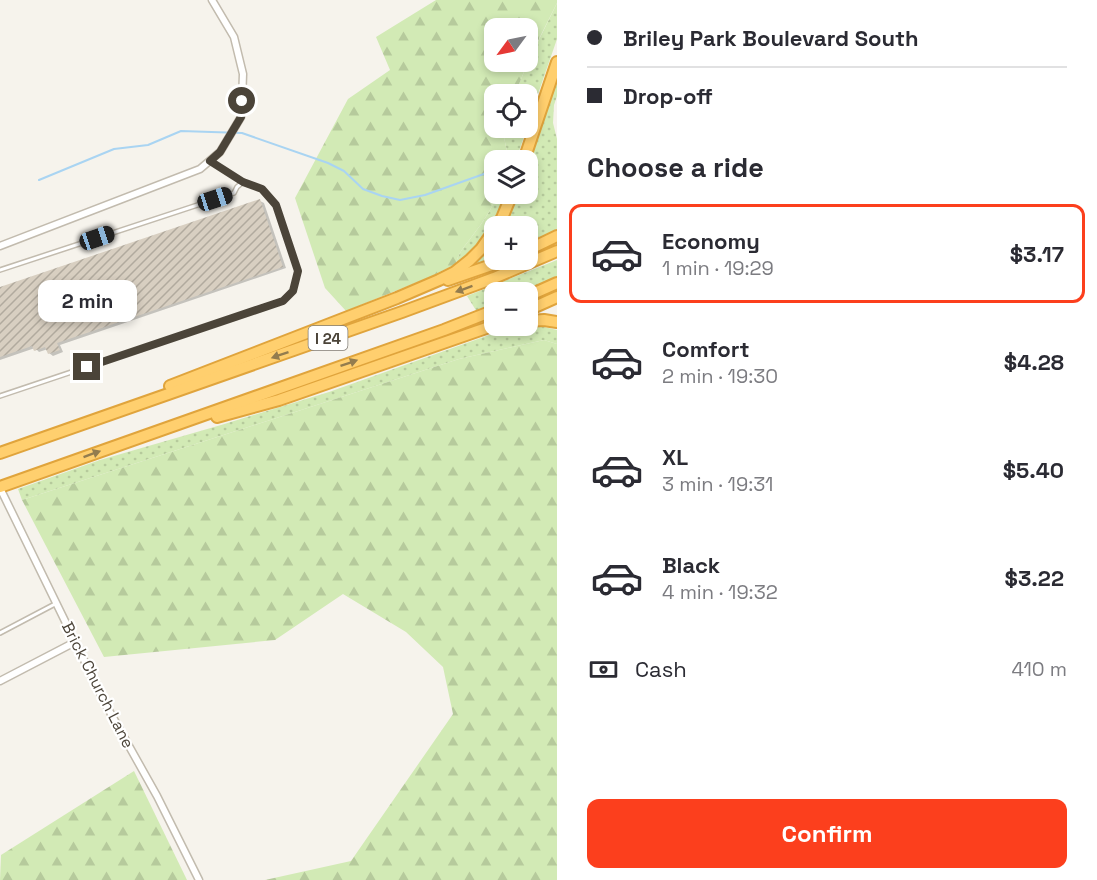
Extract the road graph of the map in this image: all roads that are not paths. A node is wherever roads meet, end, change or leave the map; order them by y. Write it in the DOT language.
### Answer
graph roads {
  1 [pos="212,0"];
  2 [pos="557,62"];
  3 [pos="527,150"];
  4 [pos="210,161"];
  5 [pos="243,182"];
  6 [pos="557,236"];
  7 [pos="484,245"];
  8 [pos="538,245"];
  9 [pos="0,246"];
  10 [pos="557,251"];
  11 [pos="484,268"];
  12 [pos="0,270"];
  13 [pos="557,283"];
  14 [pos="538,292"];
  15 [pos="557,297"];
  16 [pos="397,298"];
  17 [pos="538,306"];
  18 [pos="484,314"];
  19 [pos="538,320"];
  20 [pos="557,322"];
  21 [pos="484,329"];
  22 [pos="0,396"];
  23 [pos="96,419"];
  24 [pos="136,439"];
  25 [pos="0,453"];
  26 [pos="0,487"];
  27 [pos="56,603"];
  28 [pos="0,633"];
  29 [pos="75,642"];
  30 [pos="0,681"];
  31 [pos="199,880"];
  1 -- 4 [label="street"];
  2 -- 3 [label="highway"];
  4 -- 5 [label="lane"];
  4 -- 9 [label="street"];
  5 -- 12 [label="lane"];
  5 -- 22 [label="lane"];
  6 -- 8 [label="highway"];
  7 -- 16 [label="highway"];
  10 -- 23 [label="highway, I 24, one-way"];
  11 -- 16 [label="highway"];
  13 -- 14 [label="highway"];
  15 -- 17 [label="highway"];
  16 -- 23 [label="highway"];
  24 -- 18 [label="highway, I 24, one-way"];
  19 -- 20 [label="highway"];
  21 -- 24 [label="highway"];
  23 -- 25 [label="highway, I 24"];
  26 -- 24 [label="highway, I 24, one-way"];
  26 -- 27 [label="street, Brick Church Lane"];
  27 -- 28 [label="lane"];
  27 -- 29 [label="street, Brick Church Lane"];
  29 -- 30 [label="street"];
  29 -- 31 [label="street, Brick Church Lane"];
}
